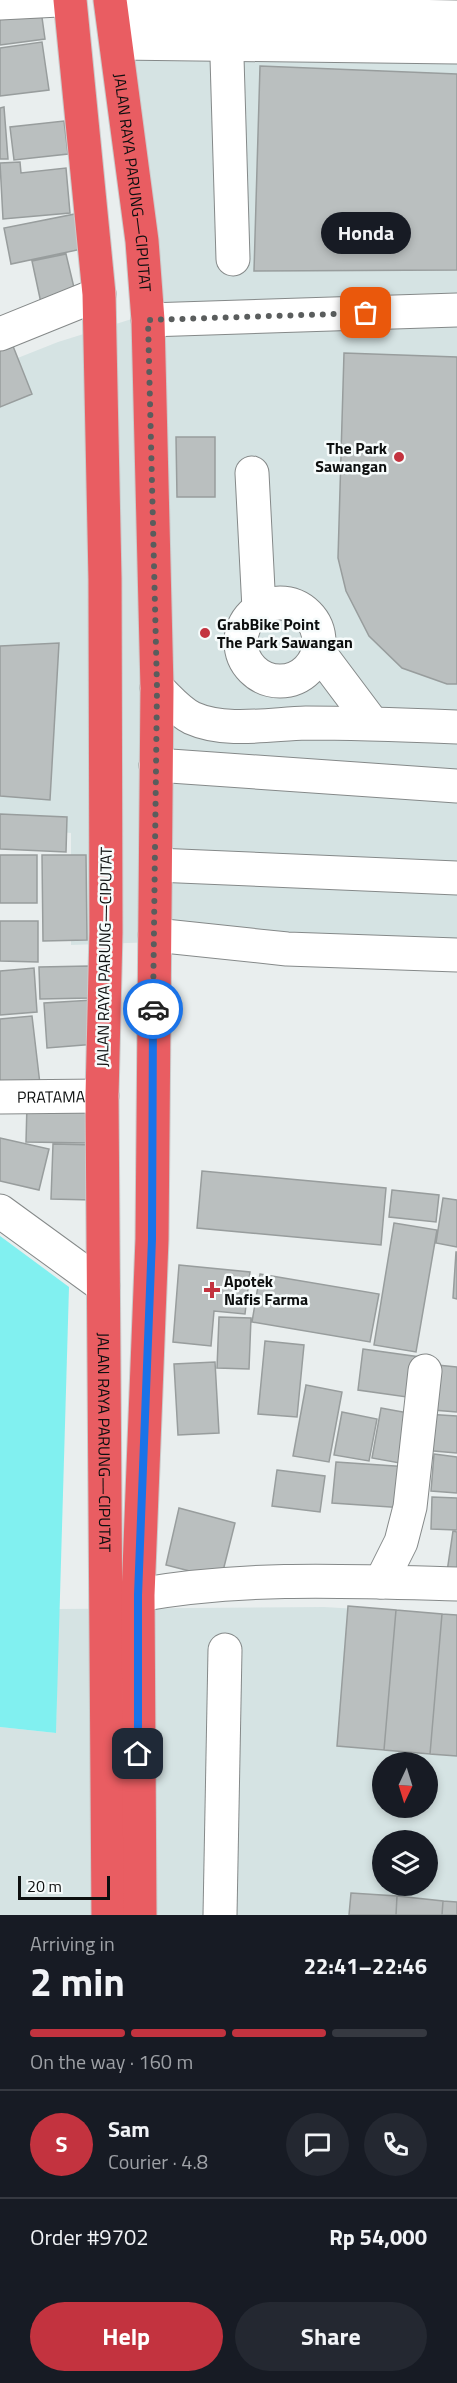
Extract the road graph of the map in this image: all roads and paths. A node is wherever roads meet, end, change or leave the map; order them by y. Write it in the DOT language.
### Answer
graph roads {
  1 [pos="0,3"];
  2 [pos="111,6"];
  3 [pos="69,14"];
  4 [pos="457,17"];
  5 [pos="226,29"];
  6 [pos="117,43"];
  7 [pos="457,47"];
  8 [pos="232,259"];
  9 [pos="99,294"];
  10 [pos="457,310"];
  11 [pos="148,320"];
  12 [pos="0,333"];
  13 [pos="252,473"];
  14 [pos="258,609"];
  15 [pos="318,651"];
  16 [pos="288,681"];
  17 [pos="157,688"];
  18 [pos="303,723"];
  19 [pos="372,723"];
  20 [pos="457,727"];
  21 [pos="156,765"];
  22 [pos="314,776"];
  23 [pos="457,786"];
  24 [pos="156,865"];
  25 [pos="457,878"];
  26 [pos="106,932"];
  27 [pos="155,935"];
  28 [pos="457,955"];
  29 [pos="102,1096"];
  30 [pos="0,1097"];
  31 [pos="0,1211"];
  32 [pos="103,1286"];
  33 [pos="425,1371"];
  34 [pos="381,1582"];
  35 [pos="457,1584"];
  36 [pos="138,1595"];
  37 [pos="225,1650"];
  38 [pos="123,1799"];
  39 [pos="108,1915"];
  40 [pos="140,1915"];
  41 [pos="220,1915"];
  1 -- 3 [label="street"];
  2 -- 3 [label="highway"];
  2 -- 5 [label="street"];
  2 -- 6 [label="highway, JALAN RAYA PARUNG—CIPUTAT"];
  3 -- 6 [label="highway"];
  3 -- 9 [label="highway, JALAN RAYA PARUNG—CIPUTAT"];
  4 -- 5 [label="street"];
  5 -- 6 [label="street"];
  5 -- 7 [label="street"];
  5 -- 8 [label="street"];
  6 -- 11 [label="highway, JALAN RAYA PARUNG—CIPUTAT"];
  9 -- 12 [label="street"];
  9 -- 26 [label="highway, JALAN RAYA PARUNG—CIPUTAT"];
  10 -- 11 [label="street"];
  11 -- 17 [label="highway, JALAN RAYA PARUNG—CIPUTAT"];
  13 -- 14 [label="street"];
  14 -- 15 [label="street"];
  14 -- 16 [label="street"];
  15 -- 16 [label="street"];
  15 -- 19 [label="street"];
  16 -- 18 [label="street"];
  17 -- 18 [label="street"];
  17 -- 21 [label="highway, JALAN RAYA PARUNG—CIPUTAT"];
  18 -- 19 [label="street"];
  18 -- 22 [label="street"];
  19 -- 20 [label="street"];
  21 -- 22 [label="street"];
  21 -- 24 [label="highway, JALAN RAYA PARUNG—CIPUTAT"];
  22 -- 23 [label="street"];
  24 -- 25 [label="street"];
  24 -- 27 [label="highway, JALAN RAYA PARUNG—CIPUTAT"];
  26 -- 27 [label="highway"];
  26 -- 29 [label="highway, JALAN RAYA PARUNG—CIPUTAT"];
  27 -- 28 [label="street"];
  27 -- 36 [label="highway, JALAN RAYA PARUNG—CIPUTAT"];
  29 -- 30 [label="street, PRATAMA"];
  29 -- 32 [label="highway, JALAN RAYA PARUNG—CIPUTAT"];
  31 -- 32 [label="street"];
  32 -- 38 [label="highway, JALAN RAYA PARUNG—CIPUTAT"];
  33 -- 34 [label="street"];
  34 -- 35 [label="street"];
  34 -- 36 [label="street"];
  36 -- 38 [label="highway, JALAN RAYA PARUNG—CIPUTAT"];
  37 -- 41 [label="street"];
  38 -- 39 [label="highway, JALAN RAYA PARUNG—CIPUTAT"];
  38 -- 40 [label="highway, JALAN RAYA PARUNG—CIPUTAT"];
}
